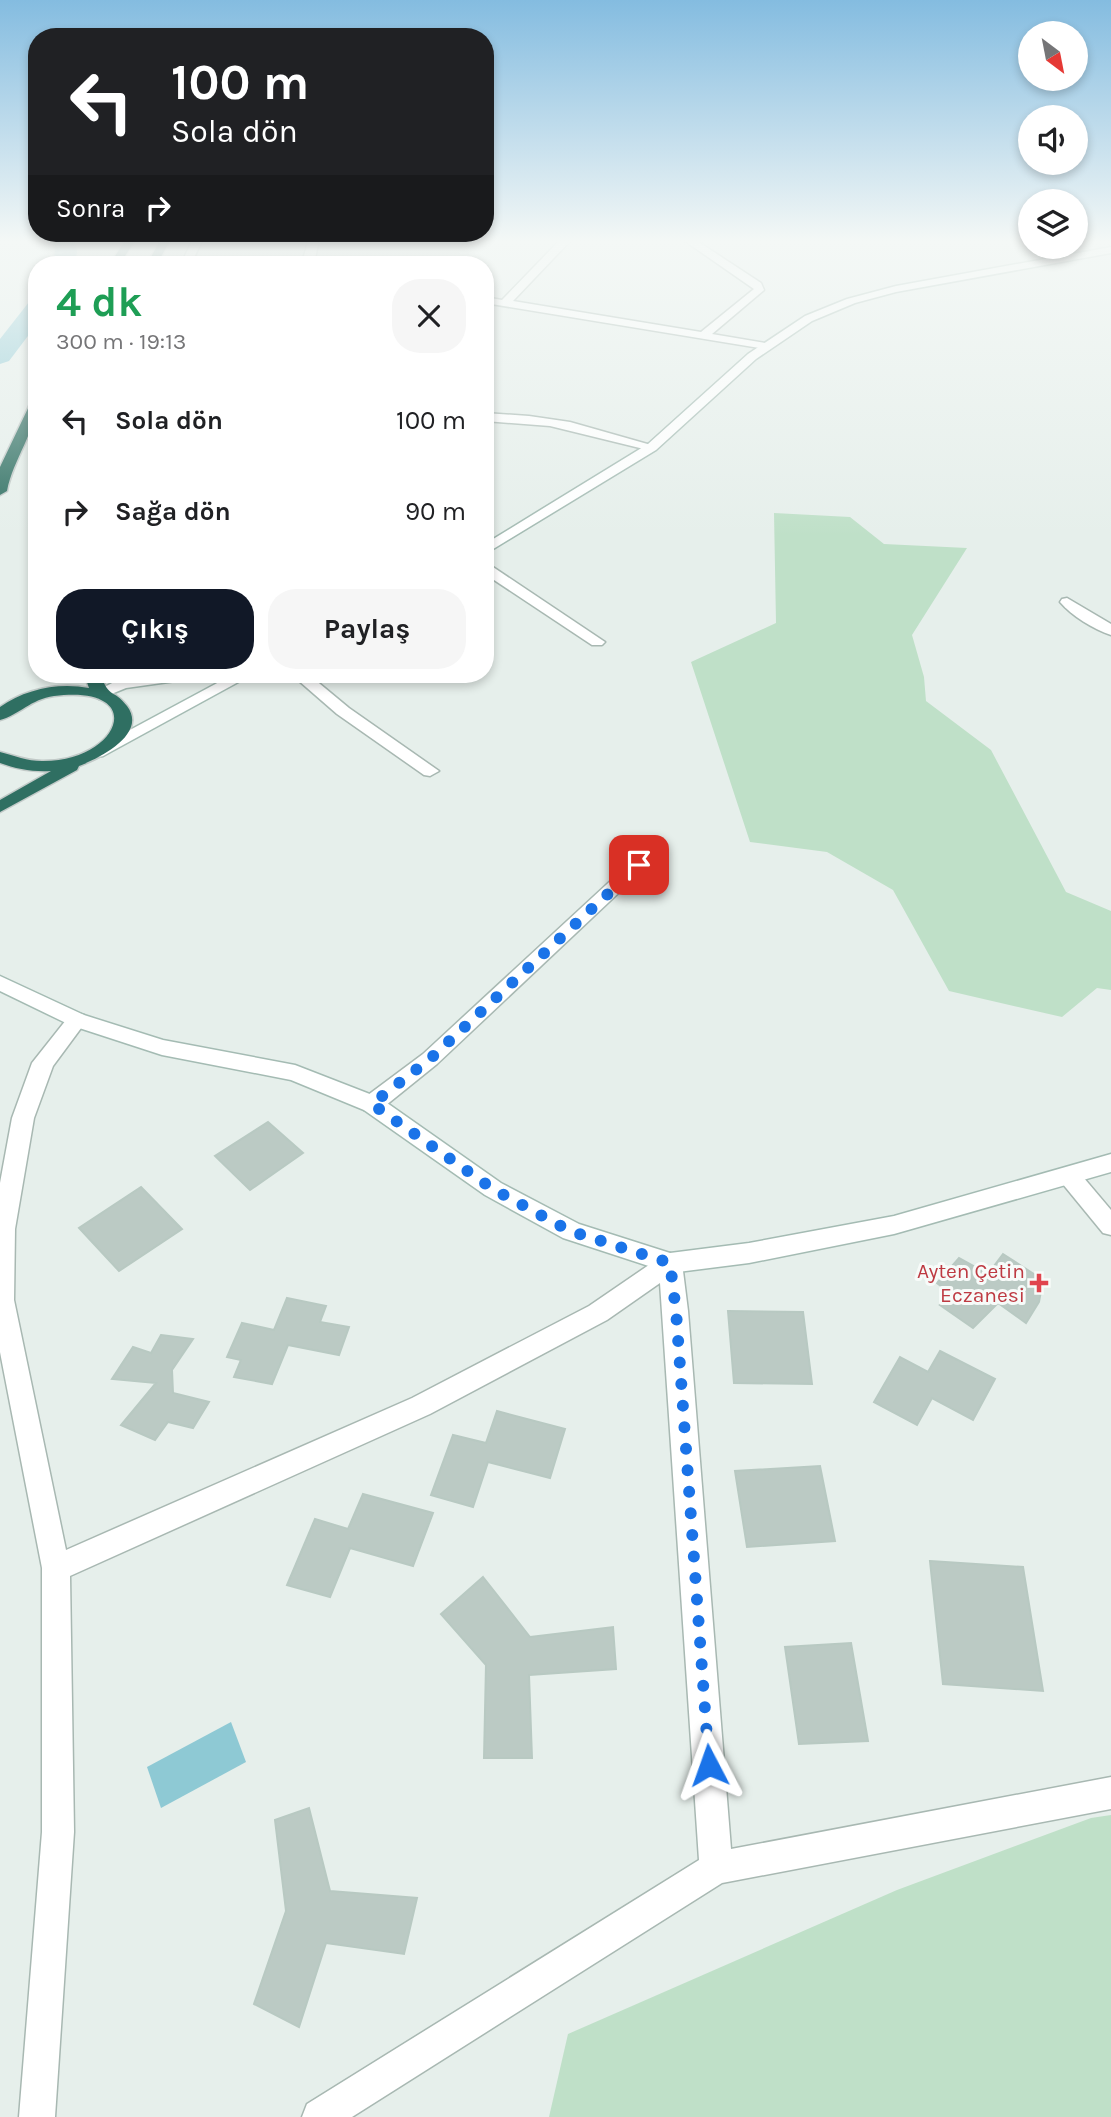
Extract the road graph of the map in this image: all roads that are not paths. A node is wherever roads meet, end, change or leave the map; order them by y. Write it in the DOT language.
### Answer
graph roads {
  1 [pos="714,338"];
  2 [pos="778,338"];
  3 [pos="765,346"];
  4 [pos="494,417"];
  5 [pos="28,421"];
  6 [pos="652,447"];
  7 [pos="0,491"];
  8 [pos="494,544"];
  9 [pos="494,575"];
  10 [pos="1066,602"];
  11 [pos="1111,630"];
  12 [pos="597,642"];
  13 [pos="95,683"];
  14 [pos="129,683"];
  15 [pos="228,683"];
  16 [pos="310,683"];
  17 [pos="99,694"];
  18 [pos="0,715"];
  19 [pos="89,756"];
  20 [pos="0,757"];
  21 [pos="430,771"];
  22 [pos="0,807"];
  23 [pos="639,865"];
  24 [pos="0,983"];
  25 [pos="77,1020"];
  26 [pos="372,1104"];
  27 [pos="1111,1163"];
  28 [pos="1070,1177"];
  29 [pos="1111,1226"];
  30 [pos="670,1263"];
  31 [pos="56,1568"];
  32 [pos="1111,1793"];
  33 [pos="716,1868"];
  34 [pos="37,2117"];
  35 [pos="320,2117"];
  1 -- 3 [label="street"];
  2 -- 3 [label="street"];
  3 -- 6 [label="street"];
  4 -- 6 [label="street"];
  5 -- 7 [label="highway"];
  6 -- 8 [label="street"];
  9 -- 12 [label="street"];
  10 -- 11 [label="street"];
  13 -- 17 [label="highway"];
  14 -- 17 [label="street"];
  15 -- 19 [label="street"];
  16 -- 21 [label="street"];
  17 -- 18 [label="highway"];
  17 -- 19 [label="highway"];
  19 -- 20 [label="highway"];
  19 -- 22 [label="highway"];
  23 -- 26 [label="street"];
  24 -- 25 [label="street"];
  25 -- 26 [label="street"];
  25 -- 31 [label="street"];
  26 -- 30 [label="street"];
  27 -- 28 [label="street"];
  28 -- 29 [label="street"];
  28 -- 30 [label="street"];
  30 -- 31 [label="street"];
  30 -- 33 [label="street"];
  31 -- 34 [label="street"];
  32 -- 33 [label="street"];
  33 -- 35 [label="street"];
}
